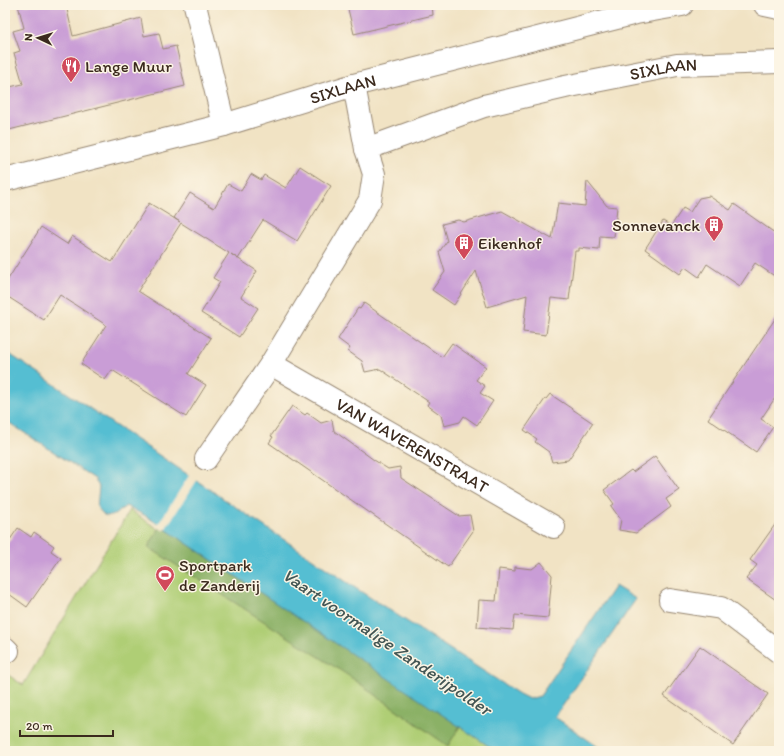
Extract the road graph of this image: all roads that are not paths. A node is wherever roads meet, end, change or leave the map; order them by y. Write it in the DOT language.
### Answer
graph roads {
  1 [pos="195,5"];
  2 [pos="682,5"];
  3 [pos="765,5"];
  4 [pos="779,8"];
  5 [pos="779,62"];
  6 [pos="354,85"];
  7 [pos="224,125"];
  8 [pos="366,149"];
  9 [pos="5,180"];
  10 [pos="271,364"];
  11 [pos="206,459"];
  12 [pos="554,527"];
  13 [pos="670,600"];
  14 [pos="779,652"];
  1 -- 7 [label="street"];
  2 -- 6 [label="street, SIXLAAN"];
  3 -- 4 [label="street"];
  5 -- 8 [label="street, SIXLAAN"];
  6 -- 7 [label="street, SIXLAAN"];
  6 -- 8 [label="street"];
  7 -- 9 [label="street, SIXLAAN"];
  8 -- 10 [label="street"];
  10 -- 11 [label="street"];
  10 -- 12 [label="street, VAN WAVERENSTRAAT"];
  13 -- 14 [label="street"];
}
